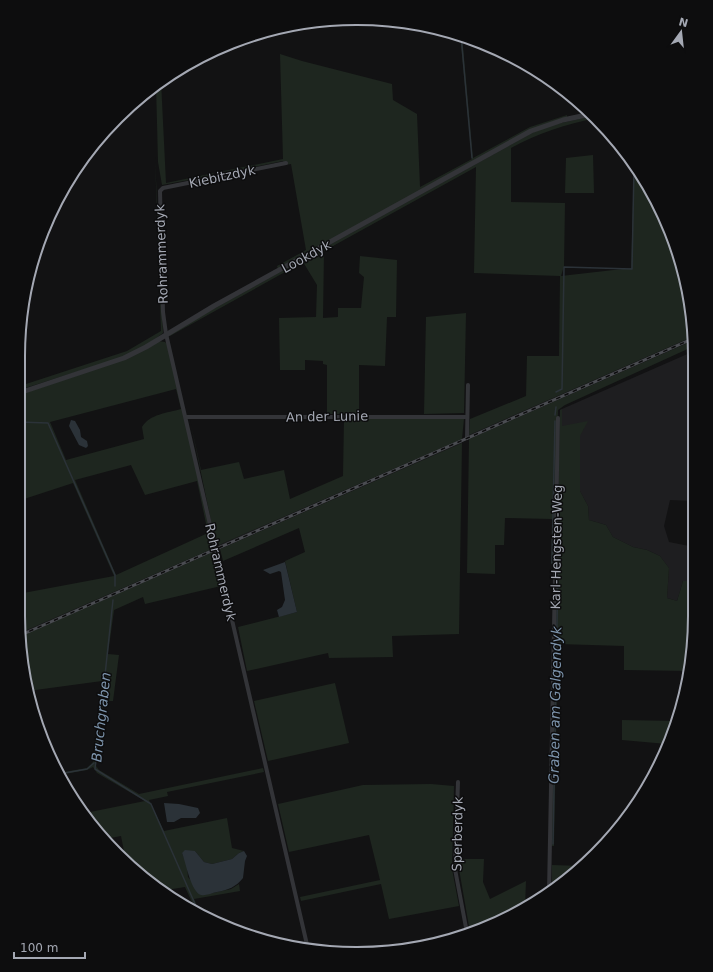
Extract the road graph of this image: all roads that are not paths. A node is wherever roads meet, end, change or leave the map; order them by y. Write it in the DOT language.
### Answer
graph roads {
  1 [pos="584,115"];
  2 [pos="286,162"];
  3 [pos="160,191"];
  4 [pos="166,334"];
  5 [pos="468,385"];
  6 [pos="25,390"];
  7 [pos="186,417"];
  8 [pos="467,417"];
  9 [pos="558,418"];
  10 [pos="467,438"];
  11 [pos="458,782"];
  12 [pos="549,885"];
  13 [pos="466,928"];
  14 [pos="307,943"];
  1 -- 4 [label="street, Lookdyk"];
  2 -- 3 [label="street, Kiebitzdyk"];
  3 -- 4 [label="street, Rohrammerdyk"];
  4 -- 6 [label="street, Lookdyk"];
  4 -- 7 [label="street, Rohrammerdyk"];
  5 -- 8 [label="street"];
  7 -- 8 [label="street, An der Lunie"];
  7 -- 14 [label="street, Rohrammerdyk"];
  8 -- 10 [label="street"];
  9 -- 12 [label="street, Karl-Hengsten-Weg"];
  11 -- 13 [label="street, Sperberdyk"];
}
